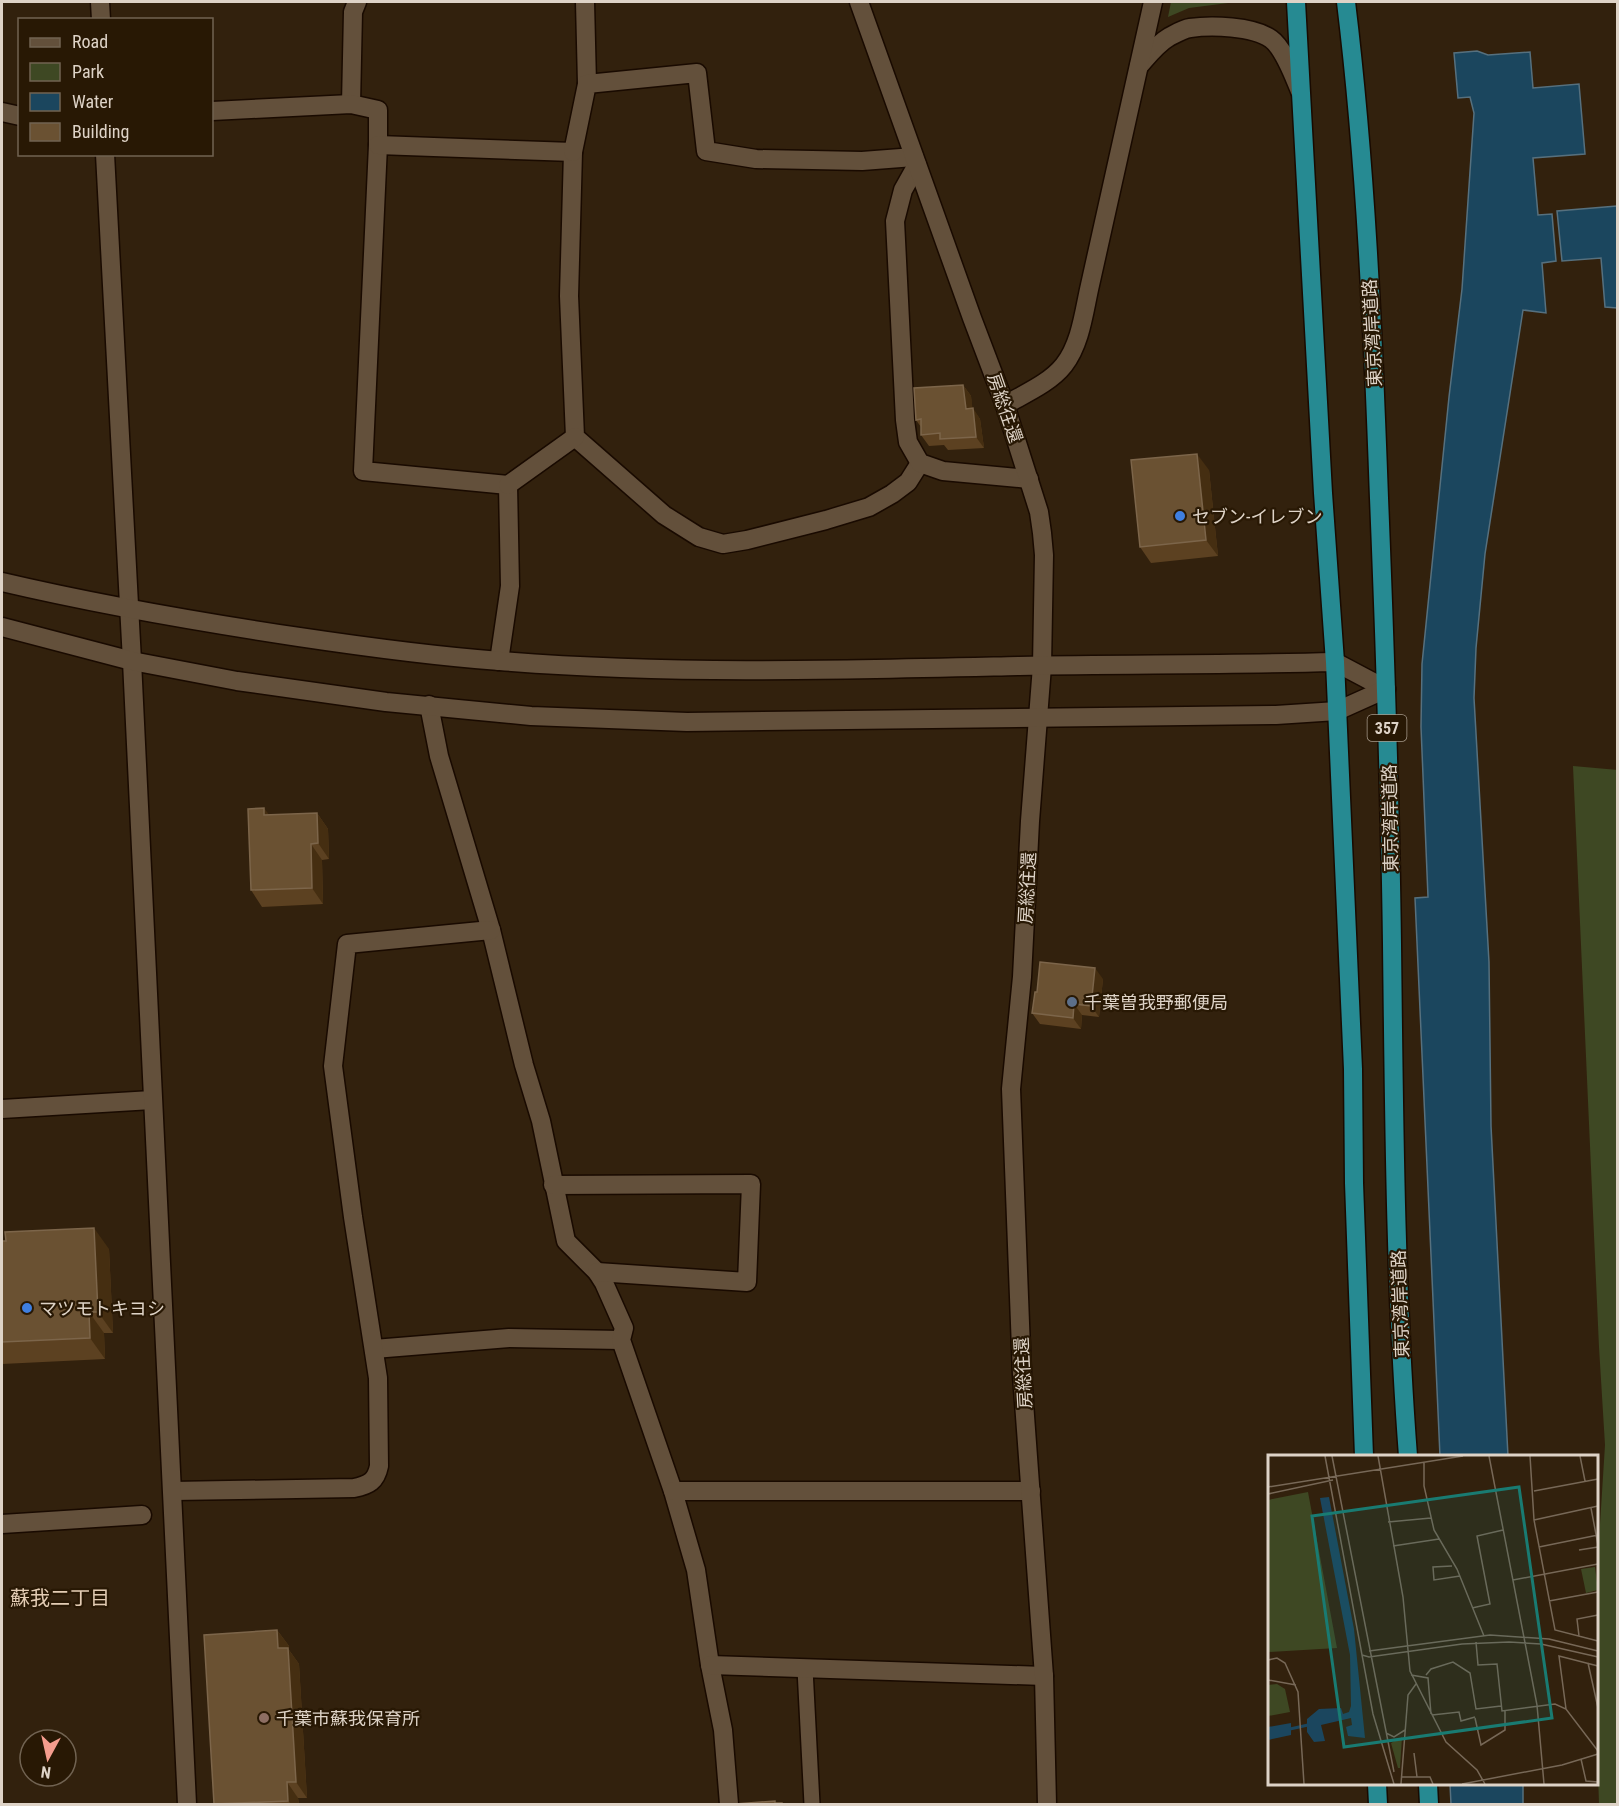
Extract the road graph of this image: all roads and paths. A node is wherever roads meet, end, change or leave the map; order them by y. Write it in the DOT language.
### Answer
graph roads {
  1 [pos="100,2"];
  2 [pos="357,2"];
  3 [pos="585,2"];
  4 [pos="859,2"];
  5 [pos="1153,2"];
  6 [pos="1296,2"];
  7 [pos="1346,2"];
  8 [pos="101,18"];
  9 [pos="1139,66"];
  10 [pos="587,84"];
  11 [pos="1301,96"];
  12 [pos="351,104"];
  13 [pos="213,111"];
  14 [pos="2,112"];
  15 [pos="18,116"];
  16 [pos="378,145"];
  17 [pos="573,152"];
  18 [pos="105,156"];
  19 [pos="916,161"];
  20 [pos="1005,405"];
  21 [pos="575,437"];
  22 [pos="920,463"];
  23 [pos="1029,479"];
  24 [pos="508,485"];
  25 [pos="2,582"];
  26 [pos="128,609"];
  27 [pos="2,627"];
  28 [pos="132,661"];
  29 [pos="499,661"];
  30 [pos="1335,662"];
  31 [pos="1042,666"];
  32 [pos="1386,689"];
  33 [pos="429,705"];
  34 [pos="1337,711"];
  35 [pos="1038,718"];
  36 [pos="491,930"];
  37 [pos="152,1100"];
  38 [pos="2,1109"];
  39 [pos="553,1185"];
  40 [pos="597,1272"];
  41 [pos="621,1340"];
  42 [pos="374,1348"];
  43 [pos="1364,1455"];
  44 [pos="1408,1455"];
  45 [pos="173,1491"];
  46 [pos="673,1491"];
  47 [pos="1030,1491"];
  48 [pos="142,1515"];
  49 [pos="2,1524"];
  50 [pos="710,1665"];
  51 [pos="805,1669"];
  52 [pos="1044,1676"];
  53 [pos="1377,1785"];
  54 [pos="1428,1785"];
  55 [pos="187,1804"];
  56 [pos="729,1804"];
  57 [pos="812,1804"];
  58 [pos="1047,1804"];
  59 [pos="1378,1804"];
  60 [pos="1429,1804"];
  1 -- 8 [label="street"];
  2 -- 12 [label="street"];
  3 -- 10 [label="street"];
  4 -- 19 [label="street, 房総往還"];
  5 -- 9 [label="street"];
  6 -- 11 [label="highway"];
  7 -- 32 [label="highway, 東京湾岸道路 / 357"];
  9 -- 11 [label="street"];
  9 -- 20 [label="street"];
  10 -- 17 [label="street"];
  10 -- 19 [label="street"];
  11 -- 30 [label="highway"];
  12 -- 13 [label="street"];
  12 -- 16 [label="street"];
  14 -- 15 [label="street"];
  16 -- 17 [label="street"];
  16 -- 24 [label="street"];
  17 -- 21 [label="street"];
  18 -- 26 [label="street"];
  19 -- 20 [label="street, 房総往還"];
  19 -- 22 [label="street"];
  20 -- 23 [label="street, 房総往還"];
  21 -- 22 [label="street"];
  21 -- 24 [label="street"];
  22 -- 23 [label="street"];
  23 -- 31 [label="street, 房総往還"];
  24 -- 29 [label="street"];
  25 -- 26 [label="street"];
  26 -- 28 [label="street"];
  26 -- 29 [label="street"];
  27 -- 28 [label="street"];
  28 -- 33 [label="street"];
  28 -- 37 [label="street"];
  29 -- 31 [label="street"];
  30 -- 31 [label="street"];
  30 -- 32 [label="street"];
  30 -- 34 [label="highway"];
  31 -- 35 [label="street, 房総往還"];
  32 -- 34 [label="street"];
  32 -- 44 [label="highway, 東京湾岸道路 / 357"];
  33 -- 35 [label="street"];
  33 -- 36 [label="street"];
  34 -- 35 [label="street"];
  34 -- 43 [label="highway"];
  35 -- 47 [label="street, 房総往還"];
  36 -- 39 [label="street"];
  36 -- 42 [label="street"];
  37 -- 38 [label="street"];
  37 -- 45 [label="street"];
  39 -- 40 [label="street"];
  39 -- 40 [label="street"];
  40 -- 41 [label="street"];
  41 -- 42 [label="street"];
  41 -- 46 [label="street"];
  42 -- 45 [label="street"];
  45 -- 55 [label="street"];
  46 -- 47 [label="street"];
  46 -- 50 [label="street"];
  47 -- 52 [label="street, 房総往還"];
  48 -- 49 [label="street"];
  50 -- 51 [label="street"];
  50 -- 56 [label="street"];
  51 -- 52 [label="street"];
  51 -- 57 [label="lane"];
  52 -- 58 [label="street, 房総往還"];
  53 -- 59 [label="highway"];
  54 -- 60 [label="highway"];
}
